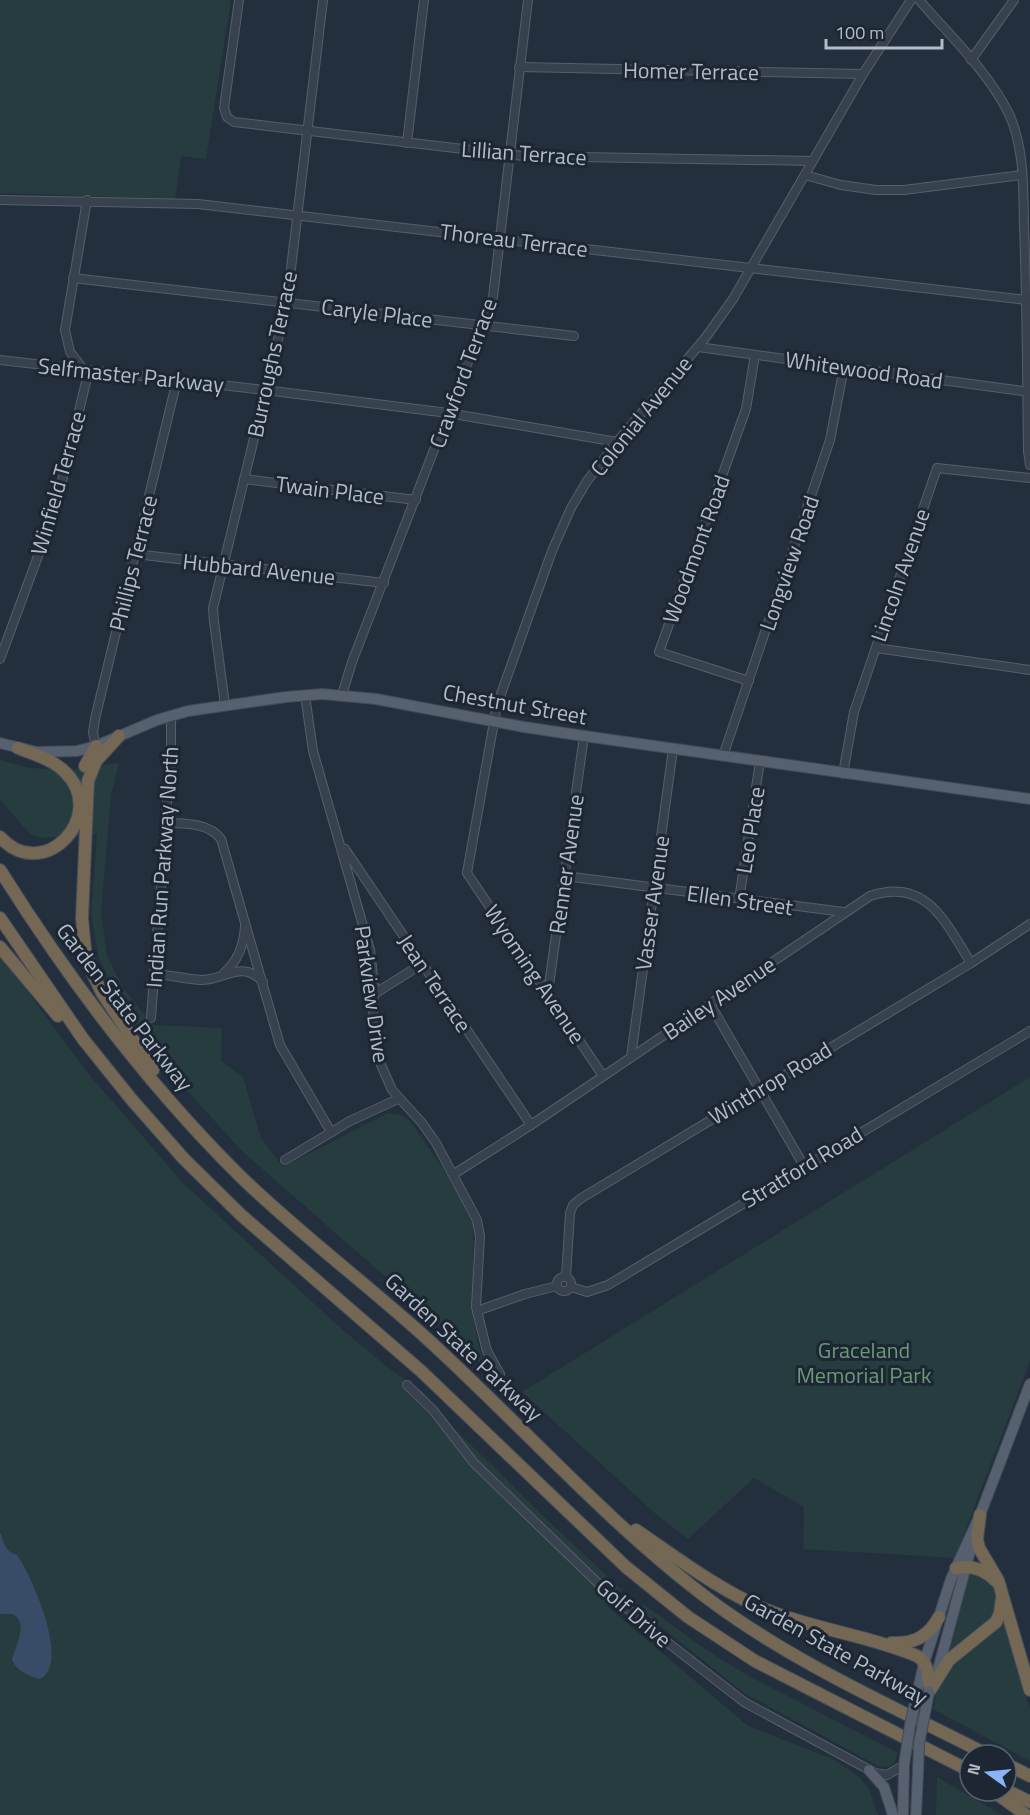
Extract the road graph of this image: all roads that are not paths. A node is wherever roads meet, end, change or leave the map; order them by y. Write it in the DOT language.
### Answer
graph roads {
  1 [pos="239,0"];
  2 [pos="323,0"];
  3 [pos="424,0"];
  4 [pos="528,0"];
  5 [pos="911,0"];
  6 [pos="919,0"];
  7 [pos="1014,0"];
  8 [pos="971,60"];
  9 [pos="519,67"];
  10 [pos="863,75"];
  11 [pos="308,131"];
  12 [pos="407,143"];
  13 [pos="510,155"];
  14 [pos="813,161"];
  15 [pos="805,175"];
  16 [pos="1022,175"];
  17 [pos="0,200"];
  18 [pos="87,200"];
  19 [pos="1027,200"];
  20 [pos="297,215"];
  21 [pos="500,238"];
  22 [pos="752,268"];
  23 [pos="73,278"];
  24 [pos="1026,300"];
  25 [pos="287,302"];
  26 [pos="482,326"];
  27 [pos="574,336"];
  28 [pos="698,347"];
  29 [pos="755,354"];
  30 [pos="0,360"];
  31 [pos="844,367"];
  32 [pos="84,370"];
  33 [pos="177,380"];
  34 [pos="265,390"];
  35 [pos="1029,392"];
  36 [pos="447,413"];
  37 [pos="617,442"];
  38 [pos="1029,454"];
  39 [pos="1030,465"];
  40 [pos="1030,478"];
  41 [pos="244,479"];
  42 [pos="416,500"];
  43 [pos="135,554"];
  44 [pos="224,565"];
  45 [pos="384,583"];
  46 [pos="876,648"];
  47 [pos="0,659"];
  48 [pos="1030,670"];
  49 [pos="749,681"];
  50 [pos="305,695"];
  51 [pos="342,695"];
  52 [pos="225,705"];
  53 [pos="171,715"];
  54 [pos="494,721"];
  55 [pos="120,736"];
  56 [pos="584,736"];
  57 [pos="0,743"];
  58 [pos="96,746"];
  59 [pos="18,748"];
  60 [pos="673,749"];
  61 [pos="723,756"];
  62 [pos="760,761"];
  63 [pos="843,774"];
  64 [pos="1030,799"];
  65 [pos="79,807"];
  66 [pos="166,823"];
  67 [pos="0,837"];
  68 [pos="340,841"];
  69 [pos="0,870"];
  70 [pos="467,873"];
  71 [pos="565,876"];
  72 [pos="654,888"];
  73 [pos="739,900"];
  74 [pos="844,912"];
  75 [pos="0,918"];
  76 [pos="245,919"];
  77 [pos="1030,926"];
  78 [pos="0,947"];
  79 [pos="971,963"];
  80 [pos="422,964"];
  81 [pos="155,974"];
  82 [pos="224,974"];
  83 [pos="262,982"];
  84 [pos="548,992"];
  85 [pos="374,994"];
  86 [pos="710,1004"];
  87 [pos="151,1018"];
  88 [pos="1030,1031"];
  89 [pos="631,1057"];
  90 [pos="603,1076"];
  91 [pos="759,1089"];
  92 [pos="399,1098"];
  93 [pos="132,1100"];
  94 [pos="187,1121"];
  95 [pos="531,1125"];
  96 [pos="331,1132"];
  97 [pos="285,1160"];
  98 [pos="804,1166"];
  99 [pos="454,1174"];
  100 [pos="566,1277"];
  101 [pos="557,1286"];
  102 [pos="571,1287"];
  103 [pos="477,1311"];
  104 [pos="500,1374"];
  105 [pos="1030,1384"];
  106 [pos="406,1385"];
  107 [pos="592,1496"];
  108 [pos="980,1515"];
  109 [pos="961,1567"];
  110 [pos="1001,1590"];
  111 [pos="939,1617"];
  112 [pos="868,1640"];
  113 [pos="924,1663"];
  114 [pos="924,1689"];
  115 [pos="1030,1690"];
  116 [pos="964,1743"];
  117 [pos="919,1744"];
  118 [pos="904,1766"];
  119 [pos="958,1766"];
  120 [pos="869,1770"];
  121 [pos="1010,1803"];
  122 [pos="893,1815"];
  123 [pos="903,1815"];
  124 [pos="916,1815"];
  125 [pos="1026,1815"];
  1 -- 11 [label="street, Lillian Terrace"];
  2 -- 11 [label="street, Burroughs Terrace"];
  3 -- 12 [label="street"];
  4 -- 9 [label="street, Crawford Terrace"];
  5 -- 10 [label="street, Colonial Avenue"];
  6 -- 8 [label="street"];
  7 -- 8 [label="street"];
  8 -- 16 [label="street"];
  9 -- 10 [label="street, Homer Terrace"];
  9 -- 13 [label="street, Crawford Terrace"];
  10 -- 14 [label="street, Colonial Avenue"];
  11 -- 12 [label="street, Lillian Terrace"];
  11 -- 20 [label="street, Burroughs Terrace"];
  12 -- 13 [label="street, Lillian Terrace"];
  13 -- 14 [label="street, Lillian Terrace"];
  13 -- 21 [label="street, Crawford Terrace"];
  14 -- 15 [label="street, Colonial Avenue"];
  15 -- 16 [label="street"];
  15 -- 22 [label="street, Colonial Avenue"];
  16 -- 19 [label="street"];
  17 -- 18 [label="street, Thoreau Terrace"];
  18 -- 20 [label="street, Thoreau Terrace"];
  18 -- 23 [label="street"];
  19 -- 24 [label="street"];
  20 -- 21 [label="street, Thoreau Terrace"];
  20 -- 25 [label="street, Burroughs Terrace"];
  21 -- 22 [label="street, Thoreau Terrace"];
  21 -- 26 [label="street, Crawford Terrace"];
  22 -- 24 [label="street, Thoreau Terrace"];
  22 -- 28 [label="street, Colonial Avenue"];
  23 -- 25 [label="street, Caryle Place"];
  23 -- 32 [label="street"];
  24 -- 35 [label="street"];
  25 -- 26 [label="street, Caryle Place"];
  25 -- 34 [label="street, Burroughs Terrace"];
  26 -- 27 [label="street, Caryle Place"];
  26 -- 36 [label="street, Crawford Terrace"];
  28 -- 29 [label="street, Whitewood Road"];
  28 -- 37 [label="street, Colonial Avenue"];
  29 -- 31 [label="street, Whitewood Road"];
  29 -- 49 [label="street, Woodmont Road"];
  30 -- 32 [label="street, Selfmaster Parkway"];
  31 -- 35 [label="street, Whitewood Road"];
  31 -- 49 [label="street, Longview Road"];
  32 -- 33 [label="street, Selfmaster Parkway"];
  32 -- 47 [label="street, Winfield Terrace"];
  33 -- 34 [label="street, Selfmaster Parkway"];
  33 -- 43 [label="street, Phillips Terrace"];
  34 -- 36 [label="street, Selfmaster Parkway"];
  34 -- 41 [label="street, Burroughs Terrace"];
  35 -- 38 [label="street"];
  36 -- 37 [label="street, Selfmaster Parkway"];
  36 -- 42 [label="street, Crawford Terrace"];
  37 -- 54 [label="street, Colonial Avenue"];
  38 -- 39 [label="street"];
  40 -- 46 [label="street, Lincoln Avenue"];
  41 -- 42 [label="street, Twain Place"];
  41 -- 44 [label="street, Burroughs Terrace"];
  42 -- 45 [label="street, Crawford Terrace"];
  43 -- 44 [label="street, Hubbard Avenue"];
  43 -- 58 [label="street, Phillips Terrace"];
  44 -- 45 [label="street, Hubbard Avenue"];
  44 -- 52 [label="street, Burroughs Terrace"];
  45 -- 51 [label="street, Crawford Terrace"];
  46 -- 48 [label="street"];
  46 -- 63 [label="street, Lincoln Avenue"];
  49 -- 61 [label="street, Longview Road"];
  50 -- 51 [label="main road, Chestnut Street"];
  50 -- 52 [label="main road, Chestnut Street"];
  50 -- 68 [label="street, Parkview Drive"];
  51 -- 54 [label="main road, Chestnut Street"];
  52 -- 53 [label="main road, Chestnut Street"];
  53 -- 55 [label="main road, Chestnut Street"];
  53 -- 66 [label="street, Indian Run Parkway North"];
  54 -- 56 [label="main road, Chestnut Street"];
  54 -- 70 [label="street, Colonial Avenue"];
  55 -- 58 [label="main road, Chestnut Street"];
  55 -- 94 [label="highway"];
  56 -- 60 [label="main road, Chestnut Street"];
  56 -- 71 [label="street, Renner Avenue"];
  57 -- 59 [label="main road, Chestnut Street"];
  58 -- 59 [label="main road, Chestnut Street"];
  58 -- 65 [label="highway"];
  59 -- 65 [label="highway"];
  60 -- 61 [label="main road, Chestnut Street"];
  60 -- 72 [label="street, Vasser Avenue"];
  61 -- 62 [label="main road, Chestnut Street"];
  62 -- 63 [label="main road, Chestnut Street"];
  62 -- 73 [label="street, Leo Place"];
  63 -- 64 [label="main road, Chestnut Street"];
  65 -- 67 [label="highway"];
  66 -- 76 [label="street"];
  66 -- 81 [label="street, Indian Run Parkway North"];
  68 -- 80 [label="street, Jean Terrace"];
  68 -- 85 [label="street, Parkview Drive"];
  69 -- 94 [label="highway, Garden State Parkway"];
  70 -- 84 [label="street, Wyoming Avenue"];
  71 -- 72 [label="street, Ellen Street"];
  71 -- 84 [label="street, Renner Avenue"];
  72 -- 73 [label="street, Ellen Street"];
  72 -- 89 [label="street, Vasser Avenue"];
  73 -- 74 [label="street, Ellen Street"];
  74 -- 79 [label="street, Bailey Avenue"];
  74 -- 86 [label="street, Bailey Avenue"];
  75 -- 93 [label="highway, Garden State Parkway"];
  76 -- 82 [label="street"];
  76 -- 83 [label="street"];
  77 -- 79 [label="street, Winthrop Road"];
  78 -- 93 [label="highway"];
  79 -- 91 [label="street, Winthrop Road"];
  80 -- 85 [label="street"];
  80 -- 95 [label="street, Jean Terrace"];
  81 -- 82 [label="street"];
  81 -- 87 [label="street, Indian Run Parkway North"];
  82 -- 83 [label="street"];
  83 -- 96 [label="street"];
  84 -- 90 [label="street, Wyoming Avenue"];
  85 -- 92 [label="street, Parkview Drive"];
  86 -- 89 [label="street, Bailey Avenue"];
  86 -- 91 [label="street"];
  88 -- 98 [label="street, Stratford Road"];
  89 -- 90 [label="street, Bailey Avenue"];
  90 -- 95 [label="street, Bailey Avenue"];
  91 -- 98 [label="street"];
  91 -- 100 [label="street, Winthrop Road"];
  92 -- 96 [label="street"];
  92 -- 99 [label="street, Parkview Drive"];
  93 -- 119 [label="highway, Garden State Parkway"];
  94 -- 107 [label="highway, Garden State Parkway"];
  95 -- 99 [label="street, Bailey Avenue"];
  96 -- 97 [label="street"];
  98 -- 102 [label="street, Stratford Road"];
  99 -- 103 [label="street, Parkview Drive"];
  100 -- 101 [label="street"];
  100 -- 102 [label="street"];
  101 -- 102 [label="street"];
  101 -- 103 [label="street"];
  103 -- 104 [label="street, Parkview Drive"];
  105 -- 108 [label="main road"];
  106 -- 120 [label="street, Golf Drive"];
  107 -- 112 [label="highway"];
  107 -- 116 [label="highway, Garden State Parkway"];
  108 -- 109 [label="main road"];
  108 -- 110 [label="highway"];
  109 -- 110 [label="highway"];
  109 -- 111 [label="main road"];
  109 -- 114 [label="main road"];
  110 -- 114 [label="highway"];
  110 -- 115 [label="highway"];
  111 -- 112 [label="highway"];
  111 -- 113 [label="main road"];
  112 -- 113 [label="highway"];
  113 -- 114 [label="highway"];
  114 -- 117 [label="main road, bridge"];
  114 -- 118 [label="main road, bridge"];
  117 -- 118 [label="main road, bridge"];
  117 -- 124 [label="main road, bridge"];
  118 -- 120 [label="street, Golf Drive"];
  118 -- 123 [label="main road"];
  120 -- 122 [label="main road"];
  121 -- 125 [label="highway"];
}
